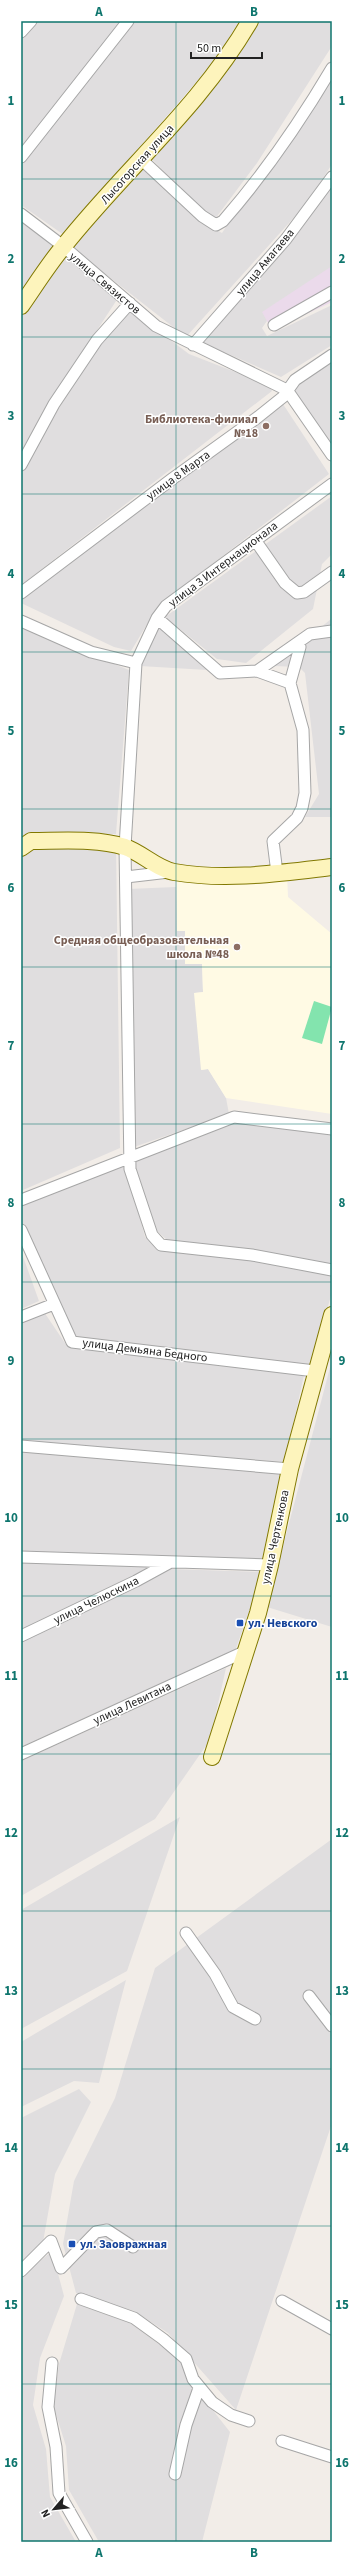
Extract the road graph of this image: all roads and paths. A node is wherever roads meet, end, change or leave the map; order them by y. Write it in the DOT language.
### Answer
graph roads {
  1 [pos="31,21"];
  2 [pos="128,21"];
  3 [pos="250,21"];
  4 [pos="21,32"];
  5 [pos="332,68"];
  6 [pos="21,157"];
  7 [pos="141,159"];
  8 [pos="332,177"];
  9 [pos="21,214"];
  10 [pos="63,246"];
  11 [pos="332,292"];
  12 [pos="130,303"];
  13 [pos="21,306"];
  14 [pos="274,326"];
  15 [pos="193,345"];
  16 [pos="332,355"];
  17 [pos="287,390"];
  18 [pos="332,455"];
  19 [pos="21,465"];
  20 [pos="332,484"];
  21 [pos="255,540"];
  22 [pos="332,572"];
  23 [pos="21,593"];
  24 [pos="157,618"];
  25 [pos="21,621"];
  26 [pos="332,631"];
  27 [pos="299,642"];
  28 [pos="136,662"];
  29 [pos="257,671"];
  30 [pos="290,683"];
  31 [pos="125,847"];
  32 [pos="21,848"];
  33 [pos="332,866"];
  34 [pos="172,872"];
  35 [pos="277,873"];
  36 [pos="126,877"];
  37 [pos="332,1129"];
  38 [pos="131,1155"];
  39 [pos="21,1200"];
  40 [pos="21,1230"];
  41 [pos="332,1270"];
  42 [pos="54,1304"];
  43 [pos="332,1315"];
  44 [pos="21,1317"];
  45 [pos="315,1371"];
  46 [pos="21,1446"];
  47 [pos="290,1469"];
  48 [pos="21,1557"];
  49 [pos="169,1563"];
  50 [pos="270,1565"];
  51 [pos="21,1636"];
  52 [pos="244,1652"];
  53 [pos="21,1754"];
  54 [pos="212,1757"];
  55 [pos="186,1933"];
  56 [pos="309,1996"];
  57 [pos="255,2019"];
  58 [pos="332,2026"];
  59 [pos="133,2247"];
  60 [pos="21,2271"];
  61 [pos="81,2299"];
  62 [pos="282,2301"];
  63 [pos="332,2329"];
  64 [pos="52,2363"];
  65 [pos="199,2388"];
  66 [pos="249,2421"];
  67 [pos="282,2441"];
  68 [pos="332,2456"];
  69 [pos="175,2474"];
  70 [pos="87,2542"];
  1 -- 4 [label="street"];
  2 -- 6 [label="street"];
  3 -- 7 [label="street, Лысогорская улица"];
  5 -- 7 [label="street"];
  7 -- 10 [label="street, Лысогорская улица"];
  8 -- 15 [label="street, улица Амагаева"];
  9 -- 10 [label="street, улица Связистов"];
  10 -- 12 [label="street, улица Связистов"];
  10 -- 13 [label="street, Лысогорская улица"];
  11 -- 14 [label="street"];
  12 -- 15 [label="street, улица Связистов"];
  12 -- 19 [label="street"];
  15 -- 17 [label="street, улица Связистов"];
  16 -- 17 [label="street, улица 8 Марта"];
  17 -- 18 [label="street"];
  17 -- 23 [label="street, улица 8 Марта"];
  20 -- 21 [label="street, улица 3 Интернационала"];
  21 -- 22 [label="street"];
  21 -- 24 [label="street, улица 3 Интернационала"];
  24 -- 28 [label="street, улица 3 Интернационала"];
  24 -- 29 [label="street"];
  25 -- 28 [label="street"];
  26 -- 27 [label="street"];
  27 -- 29 [label="street"];
  27 -- 30 [label="street"];
  28 -- 31 [label="street"];
  29 -- 30 [label="street"];
  30 -- 35 [label="street"];
  31 -- 32 [label="street"];
  31 -- 34 [label="street"];
  31 -- 36 [label="street"];
  33 -- 35 [label="street"];
  34 -- 35 [label="street"];
  34 -- 36 [label="street"];
  36 -- 38 [label="street"];
  37 -- 38 [label="street"];
  38 -- 39 [label="street"];
  38 -- 41 [label="street"];
  40 -- 42 [label="street, улица Демьяна Бедного"];
  42 -- 44 [label="street"];
  42 -- 45 [label="street, улица Демьяна Бедного"];
  43 -- 45 [label="street, улица Чертенкова"];
  45 -- 47 [label="street, улица Чертенкова"];
  46 -- 47 [label="street"];
  47 -- 50 [label="street, улица Чертенкова"];
  48 -- 49 [label="street"];
  49 -- 50 [label="street"];
  49 -- 51 [label="street, улица Челюскина"];
  50 -- 52 [label="street, улица Чертенкова"];
  52 -- 53 [label="street, улица Левитана"];
  52 -- 54 [label="street, улица Чертенкова"];
  55 -- 57 [label="street"];
  56 -- 58 [label="street"];
  59 -- 60 [label="street"];
  61 -- 65 [label="street"];
  62 -- 63 [label="street"];
  64 -- 70 [label="street"];
  65 -- 66 [label="street"];
  65 -- 69 [label="street"];
  67 -- 68 [label="street"];
}
